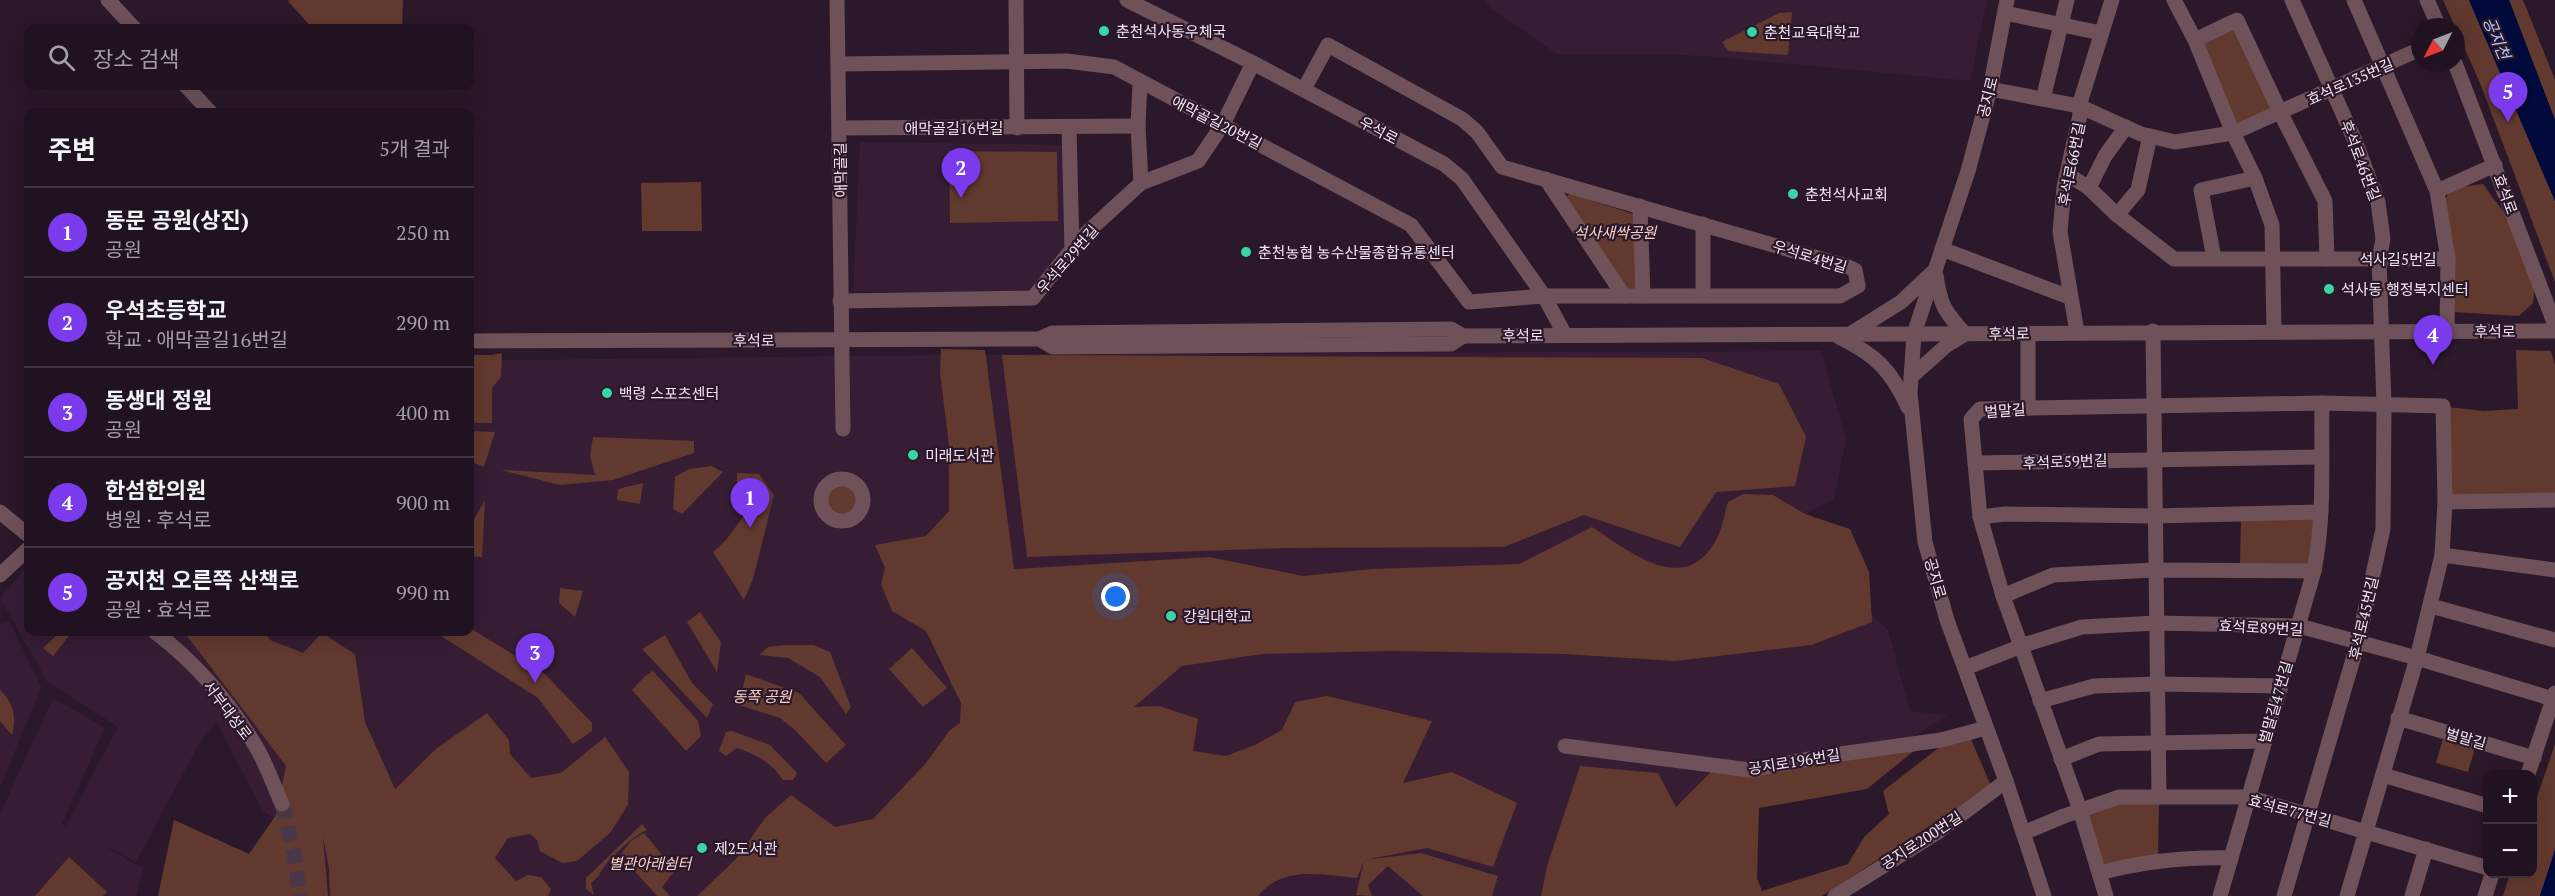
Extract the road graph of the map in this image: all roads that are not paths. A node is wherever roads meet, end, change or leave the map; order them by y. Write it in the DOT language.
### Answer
graph roads {
  1 [pos="108,0"];
  2 [pos="837,0"];
  3 [pos="1016,0"];
  4 [pos="1131,0"];
  5 [pos="2067,0"];
  6 [pos="2112,0"];
  7 [pos="2174,0"];
  8 [pos="2292,0"];
  9 [pos="2354,0"];
  10 [pos="2427,0"];
  11 [pos="2006,6"];
  12 [pos="2435,18"];
  13 [pos="130,24"];
  14 [pos="2062,25"];
  15 [pos="2101,33"];
  16 [pos="2194,40"];
  17 [pos="2411,53"];
  18 [pos="1016,62"];
  19 [pos="1253,63"];
  20 [pos="839,64"];
  21 [pos="2383,66"];
  22 [pos="2459,72"];
  23 [pos="1140,82"];
  24 [pos="1304,89"];
  25 [pos="1990,89"];
  26 [pos="2332,89"];
  27 [pos="190,90"];
  28 [pos="2043,99"];
  29 [pos="2079,106"];
  30 [pos="206,108"];
  31 [pos="2280,112"];
  32 [pos="1223,124"];
  33 [pos="1138,126"];
  34 [pos="1069,127"];
  35 [pos="2126,127"];
  36 [pos="839,128"];
  37 [pos="1017,128"];
  38 [pos="2233,133"];
  39 [pos="2150,136"];
  40 [pos="2496,165"];
  41 [pos="2067,174"];
  42 [pos="2255,178"];
  43 [pos="1546,179"];
  44 [pos="1141,183"];
  45 [pos="2089,188"];
  46 [pos="2437,191"];
  47 [pos="1640,206"];
  48 [pos="2117,215"];
  49 [pos="1703,224"];
  50 [pos="1072,249"];
  51 [pos="1942,249"];
  52 [pos="2214,258"];
  53 [pos="2327,259"];
  54 [pos="2448,259"];
  55 [pos="2273,260"];
  56 [pos="2379,260"];
  57 [pos="1936,269"];
  58 [pos="1703,295"];
  59 [pos="1544,296"];
  60 [pos="1624,296"];
  61 [pos="1643,296"];
  62 [pos="2069,297"];
  63 [pos="840,301"];
  64 [pos="2555,326"];
  65 [pos="2153,331"];
  66 [pos="2274,331"];
  67 [pos="2380,331"];
  68 [pos="2447,331"];
  69 [pos="2555,331"];
  70 [pos="2077,332"];
  71 [pos="2028,333"];
  72 [pos="1834,334"];
  73 [pos="1850,334"];
  74 [pos="1914,334"];
  75 [pos="1965,334"];
  76 [pos="1565,335"];
  77 [pos="474,341"];
  78 [pos="840,341"];
  79 [pos="1911,377"];
  80 [pos="2322,403"];
  81 [pos="2384,405"];
  82 [pos="2155,406"];
  83 [pos="2028,408"];
  84 [pos="1912,416"];
  85 [pos="843,429"];
  86 [pos="2321,457"];
  87 [pos="2155,459"];
  88 [pos="1976,463"];
  89 [pos="2555,500"];
  90 [pos="2445,502"];
  91 [pos="0,512"];
  92 [pos="2321,512"];
  93 [pos="2154,516"];
  94 [pos="1980,517"];
  95 [pos="24,532"];
  96 [pos="24,553"];
  97 [pos="2442,555"];
  98 [pos="2155,570"];
  99 [pos="2555,570"];
  100 [pos="2314,571"];
  101 [pos="0,575"];
  102 [pos="2003,596"];
  103 [pos="2431,606"];
  104 [pos="2157,623"];
  105 [pos="2299,626"];
  106 [pos="160,636"];
  107 [pos="2555,640"];
  108 [pos="2358,642"];
  109 [pos="2022,646"];
  110 [pos="2417,658"];
  111 [pos="1965,668"];
  112 [pos="2158,684"];
  113 [pos="2281,686"];
  114 [pos="2554,696"];
  115 [pos="2040,701"];
  116 [pos="2398,718"];
  117 [pos="1986,728"];
  118 [pos="2265,741"];
  119 [pos="2158,742"];
  120 [pos="1565,746"];
  121 [pos="2534,758"];
  122 [pos="2061,759"];
  123 [pos="2530,770"];
  124 [pos="2383,775"];
  125 [pos="2006,781"];
  126 [pos="2159,797"];
  127 [pos="2248,797"];
  128 [pos="282,804"];
  129 [pos="2483,805"];
  130 [pos="2080,810"];
  131 [pos="2309,815"];
  132 [pos="2366,831"];
  133 [pos="2023,833"];
  134 [pos="2426,849"];
  135 [pos="2231,858"];
  136 [pos="2483,867"];
  137 [pos="2100,873"];
  138 [pos="2490,878"];
  139 [pos="1835,896"];
  140 [pos="2044,896"];
  141 [pos="2106,896"];
  142 [pos="2220,896"];
  143 [pos="2284,896"];
  144 [pos="2347,896"];
  145 [pos="2412,896"];
  146 [pos="2485,896"];
  1 -- 13 [label="street"];
  2 -- 20 [label="street, 애막골길"];
  3 -- 18 [label="street"];
  4 -- 19 [label="street, 우석로"];
  5 -- 14 [label="street"];
  6 -- 15 [label="street, 후석로66번길"];
  7 -- 16 [label="street"];
  8 -- 26 [label="street, 후석로46번길"];
  9 -- 21 [label="street, 석사길5번길"];
  10 -- 12 [label="street"];
  11 -- 14 [label="street, 공지로"];
  11 -- 25 [label="street, 공지로"];
  14 -- 15 [label="street, 공지로"];
  14 -- 28 [label="street"];
  15 -- 29 [label="street, 후석로66번길"];
  16 -- 31 [label="street"];
  16 -- 38 [label="street"];
  17 -- 21 [label="street, 효석로135번길"];
  18 -- 20 [label="street, 애막골길20번길"];
  18 -- 23 [label="street, 애막골길20번길"];
  18 -- 37 [label="street"];
  19 -- 24 [label="street, 우석로"];
  19 -- 32 [label="street, 우석로29번길"];
  20 -- 36 [label="street, 애막골길"];
  21 -- 26 [label="street, 효석로135번길"];
  21 -- 46 [label="street, 석사길5번길"];
  22 -- 40 [label="street, 효석로"];
  23 -- 32 [label="street, 애막골길20번길"];
  23 -- 33 [label="street"];
  24 -- 43 [label="street, 우석로4번길"];
  24 -- 59 [label="street, 우석로"];
  25 -- 28 [label="street, 효석로135번길"];
  25 -- 51 [label="street, 공지로"];
  26 -- 31 [label="street, 효석로135번길"];
  26 -- 56 [label="street, 후석로46번길"];
  27 -- 30 [label="street"];
  28 -- 29 [label="street, 효석로135번길"];
  29 -- 35 [label="street, 효석로135번길"];
  29 -- 41 [label="street, 후석로66번길"];
  31 -- 38 [label="street, 효석로135번길"];
  31 -- 53 [label="street"];
  32 -- 44 [label="street, 우석로29번길"];
  32 -- 59 [label="street, 애막골길20번길"];
  33 -- 34 [label="street, 애막골길16번길"];
  33 -- 44 [label="street"];
  34 -- 37 [label="street, 애막골길16번길"];
  34 -- 50 [label="street"];
  35 -- 39 [label="street, 효석로135번길"];
  35 -- 45 [label="street"];
  36 -- 37 [label="street, 애막골길16번길"];
  36 -- 63 [label="street, 애막골길"];
  38 -- 39 [label="street, 효석로135번길"];
  38 -- 42 [label="street"];
  39 -- 48 [label="street"];
  40 -- 46 [label="street"];
  40 -- 64 [label="street, 효석로"];
  41 -- 45 [label="street, 석사길5번길"];
  41 -- 62 [label="street, 후석로66번길"];
  42 -- 52 [label="street"];
  42 -- 55 [label="street"];
  43 -- 47 [label="street, 우석로4번길"];
  43 -- 60 [label="street"];
  44 -- 50 [label="street, 우석로29번길"];
  45 -- 48 [label="street, 석사길5번길"];
  46 -- 54 [label="street, 석사길5번길"];
  47 -- 49 [label="street, 우석로4번길"];
  47 -- 61 [label="street"];
  48 -- 52 [label="street, 석사길5번길"];
  49 -- 58 [label="street"];
  49 -- 58 [label="street, 우석로4번길"];
  50 -- 63 [label="street, 우석로29번길"];
  51 -- 57 [label="street, 공지로"];
  51 -- 62 [label="street"];
  52 -- 55 [label="street, 석사길5번길"];
  53 -- 55 [label="street, 석사길5번길"];
  53 -- 56 [label="street, 석사길5번길"];
  54 -- 56 [label="street, 석사길5번길"];
  54 -- 68 [label="street"];
  55 -- 66 [label="street"];
  56 -- 67 [label="street, 후석로46번길"];
  57 -- 73 [label="street"];
  57 -- 74 [label="street, 공지로"];
  57 -- 75 [label="street"];
  58 -- 61 [label="street, 우석로4번길"];
  59 -- 60 [label="street, 우석로4번길"];
  59 -- 76 [label="street, 우석로"];
  60 -- 61 [label="street, 우석로4번길"];
  62 -- 70 [label="street, 후석로66번길"];
  63 -- 78 [label="street, 애막골길"];
  65 -- 66 [label="street, 후석로"];
  65 -- 70 [label="street, 후석로"];
  65 -- 82 [label="street"];
  66 -- 67 [label="street, 후석로"];
  67 -- 68 [label="street, 후석로"];
  67 -- 81 [label="street, 후석로45번길"];
  68 -- 69 [label="street, 후석로"];
  70 -- 71 [label="street, 후석로"];
  71 -- 75 [label="street, 후석로"];
  71 -- 83 [label="street"];
  72 -- 73 [label="street, 후석로"];
  72 -- 76 [label="street, 후석로"];
  72 -- 84 [label="street"];
  73 -- 74 [label="street, 후석로"];
  74 -- 75 [label="street, 후석로"];
  74 -- 79 [label="street, 공지로"];
  75 -- 79 [label="street"];
  76 -- 78 [label="street, 후석로"];
  77 -- 78 [label="street, 후석로"];
  78 -- 85 [label="street, 애막골길"];
  79 -- 84 [label="street, 공지로"];
  80 -- 81 [label="street, 벌말길"];
  80 -- 82 [label="street, 벌말길"];
  80 -- 86 [label="street, 벌말길47번길"];
  81 -- 90 [label="street, 벌말길"];
  81 -- 108 [label="street, 후석로45번길"];
  82 -- 83 [label="street, 벌말길"];
  82 -- 87 [label="street"];
  83 -- 88 [label="street, 벌말길"];
  84 -- 111 [label="street, 공지로"];
  86 -- 87 [label="street, 후석로59번길"];
  86 -- 92 [label="street, 벌말길47번길"];
  87 -- 88 [label="street, 후석로59번길"];
  87 -- 93 [label="street"];
  88 -- 94 [label="street, 벌말길"];
  89 -- 90 [label="street"];
  90 -- 97 [label="street, 벌말길"];
  91 -- 95 [label="street"];
  92 -- 93 [label="street"];
  92 -- 100 [label="street, 벌말길47번길"];
  93 -- 94 [label="street"];
  93 -- 98 [label="street"];
  94 -- 102 [label="street, 벌말길"];
  96 -- 101 [label="street"];
  97 -- 99 [label="street"];
  97 -- 103 [label="street, 벌말길"];
  98 -- 100 [label="street"];
  98 -- 102 [label="street"];
  98 -- 104 [label="street"];
  100 -- 105 [label="street, 벌말길47번길"];
  102 -- 109 [label="street, 벌말길"];
  103 -- 107 [label="street"];
  103 -- 110 [label="street, 벌말길"];
  104 -- 105 [label="street, 효석로89번길"];
  104 -- 109 [label="street, 효석로89번길"];
  104 -- 112 [label="street"];
  105 -- 108 [label="street, 효석로89번길"];
  105 -- 113 [label="street, 벌말길47번길"];
  106 -- 128 [label="street, 서부대성로"];
  108 -- 110 [label="street, 효석로89번길"];
  108 -- 131 [label="street, 후석로45번길"];
  109 -- 111 [label="street, 효석로89번길"];
  109 -- 115 [label="street, 벌말길"];
  110 -- 114 [label="street, 효석로89번길"];
  110 -- 116 [label="street, 벌말길"];
  111 -- 117 [label="street, 공지로"];
  112 -- 113 [label="street"];
  112 -- 115 [label="street"];
  112 -- 119 [label="street"];
  113 -- 118 [label="street, 벌말길47번길"];
  114 -- 121 [label="street"];
  115 -- 122 [label="street, 벌말길"];
  116 -- 121 [label="street, 벌말길"];
  116 -- 124 [label="street, 벌말길"];
  117 -- 120 [label="street, 공지로196번길"];
  117 -- 125 [label="street, 공지로"];
  118 -- 119 [label="street"];
  118 -- 127 [label="street, 벌말길47번길"];
  119 -- 122 [label="street"];
  119 -- 126 [label="street"];
  121 -- 123 [label="street"];
  122 -- 130 [label="street, 벌말길"];
  124 -- 129 [label="street"];
  124 -- 132 [label="street, 벌말길"];
  125 -- 133 [label="street, 공지로"];
  125 -- 139 [label="street, 공지로200번길"];
  126 -- 127 [label="street, 효석로77번길"];
  126 -- 130 [label="street, 효석로77번길"];
  127 -- 131 [label="street, 효석로77번길"];
  127 -- 135 [label="street, 벌말길47번길"];
  130 -- 133 [label="street, 효석로77번길"];
  130 -- 137 [label="street, 벌말길"];
  131 -- 132 [label="street, 효석로77번길"];
  131 -- 143 [label="street, 후석로45번길"];
  132 -- 134 [label="street, 효석로77번길"];
  132 -- 144 [label="street, 벌말길"];
  133 -- 140 [label="street, 공지로"];
  134 -- 136 [label="street, 효석로77번길"];
  134 -- 145 [label="street"];
  135 -- 137 [label="street"];
  135 -- 142 [label="street, 벌말길47번길"];
  137 -- 141 [label="street, 벌말길"];
  138 -- 146 [label="street"];
}
